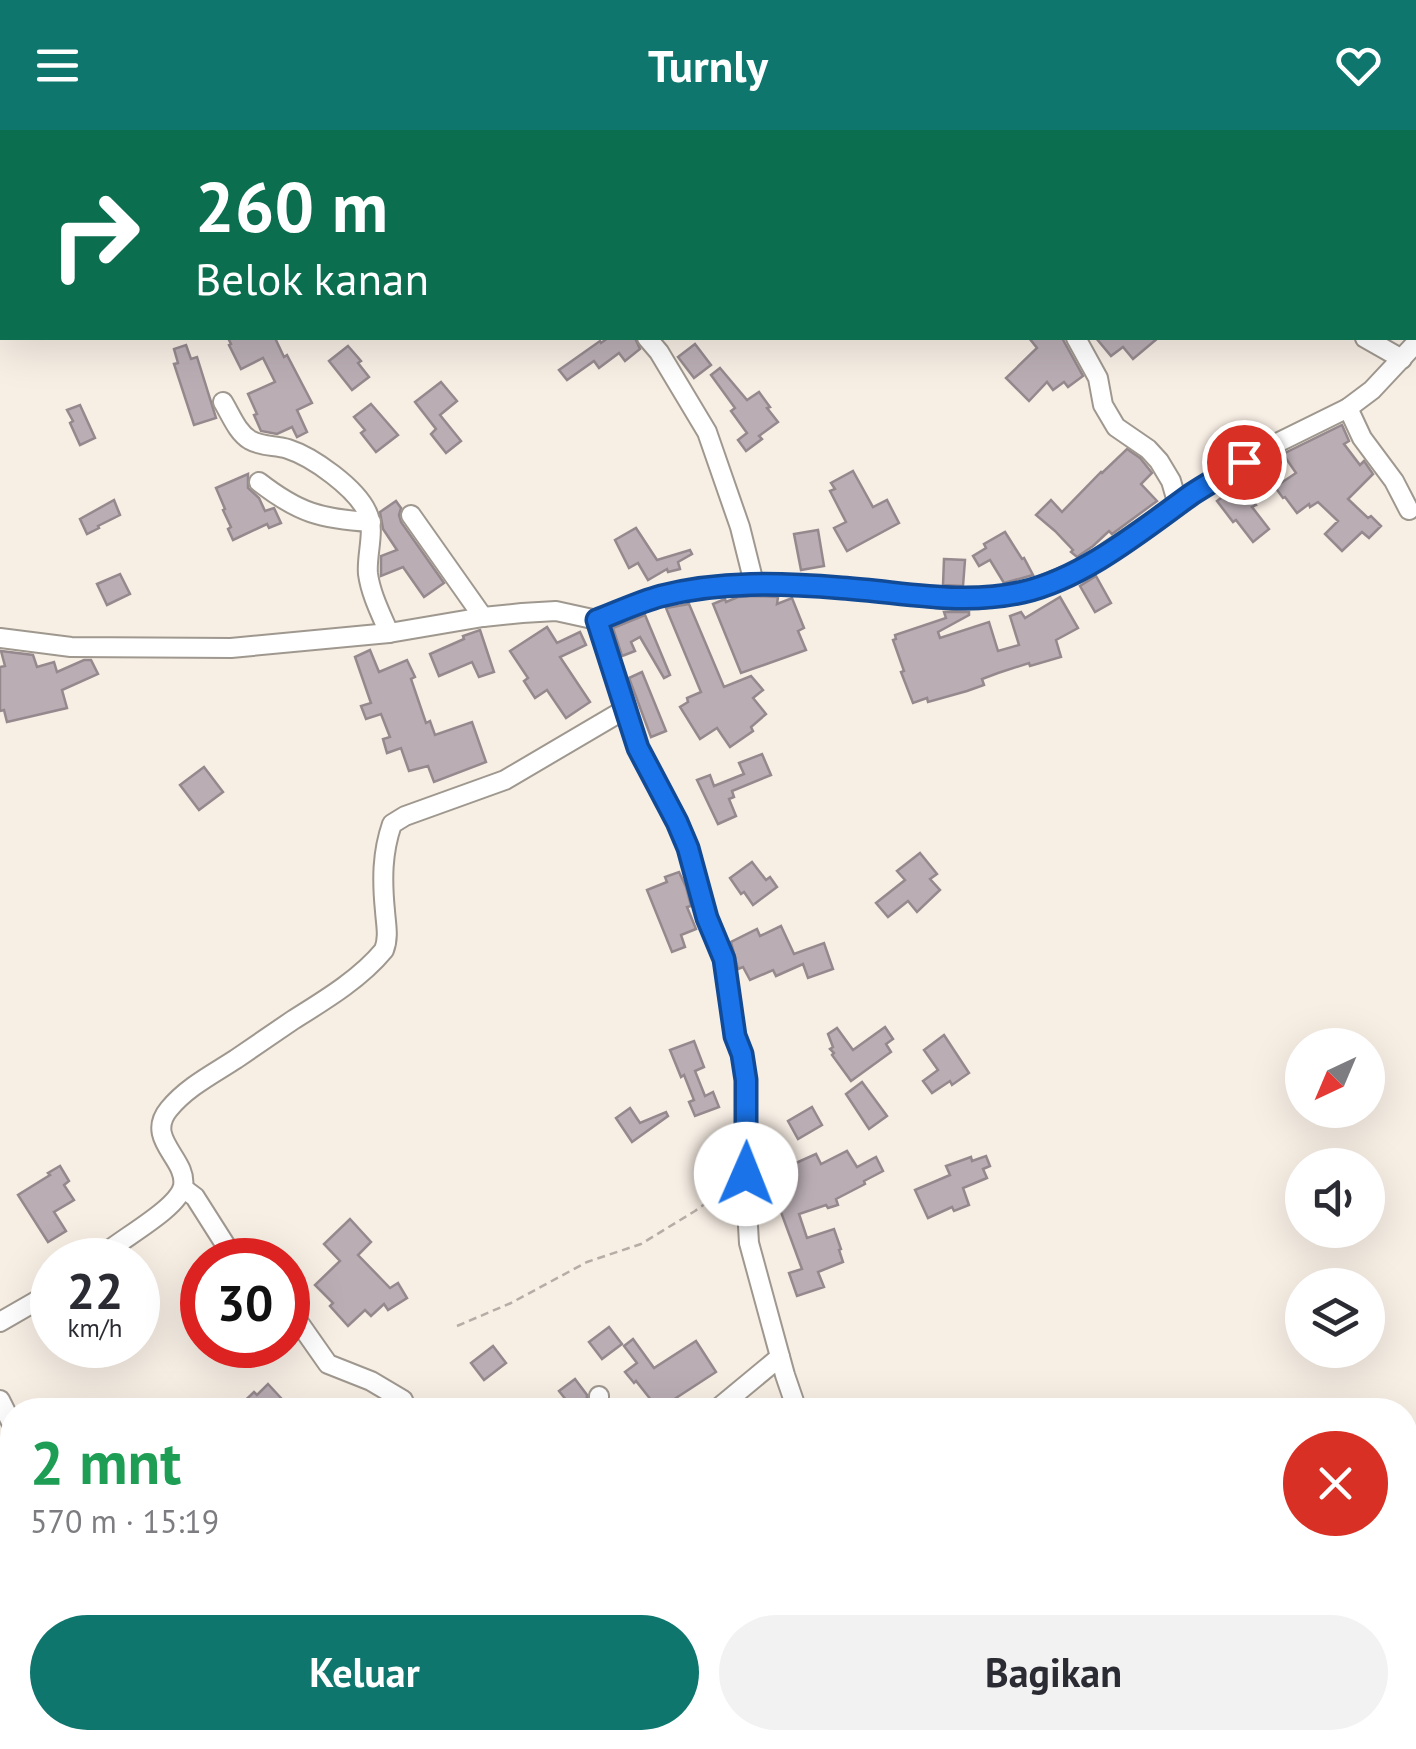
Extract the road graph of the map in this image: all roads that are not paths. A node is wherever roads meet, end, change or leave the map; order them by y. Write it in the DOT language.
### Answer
graph roads {
  1 [pos="649,340"];
  2 [pos="1077,340"];
  3 [pos="1369,340"];
  4 [pos="1416,343"];
  5 [pos="1402,359"];
  6 [pos="223,402"];
  7 [pos="1348,408"];
  8 [pos="260,482"];
  9 [pos="1178,505"];
  10 [pos="1409,510"];
  11 [pos="411,514"];
  12 [pos="370,522"];
  13 [pos="754,584"];
  14 [pos="482,616"];
  15 [pos="597,620"];
  16 [pos="389,634"];
  17 [pos="0,638"];
  18 [pos="624,710"];
  19 [pos="183,1188"];
  20 [pos="124,1238"];
  21 [pos="221,1238"];
  22 [pos="30,1305"];
  23 [pos="0,1322"];
  24 [pos="310,1338"];
  25 [pos="780,1357"];
  26 [pos="400,1398"];
  27 [pos="730,1398"];
  28 [pos="793,1398"];
  1 -- 13 [label="street"];
  2 -- 9 [label="street"];
  3 -- 5 [label="street"];
  4 -- 5 [label="street"];
  5 -- 7 [label="street"];
  6 -- 12 [label="street"];
  7 -- 9 [label="street"];
  7 -- 10 [label="street"];
  8 -- 12 [label="street"];
  9 -- 13 [label="street"];
  11 -- 14 [label="street"];
  12 -- 16 [label="street"];
  13 -- 15 [label="street"];
  14 -- 15 [label="street"];
  14 -- 16 [label="street"];
  15 -- 18 [label="street"];
  16 -- 17 [label="street"];
  18 -- 19 [label="street"];
  18 -- 25 [label="street"];
  19 -- 20 [label="street"];
  19 -- 21 [label="street"];
  22 -- 23 [label="street"];
  24 -- 26 [label="street"];
  25 -- 27 [label="street"];
  25 -- 28 [label="street"];
}
